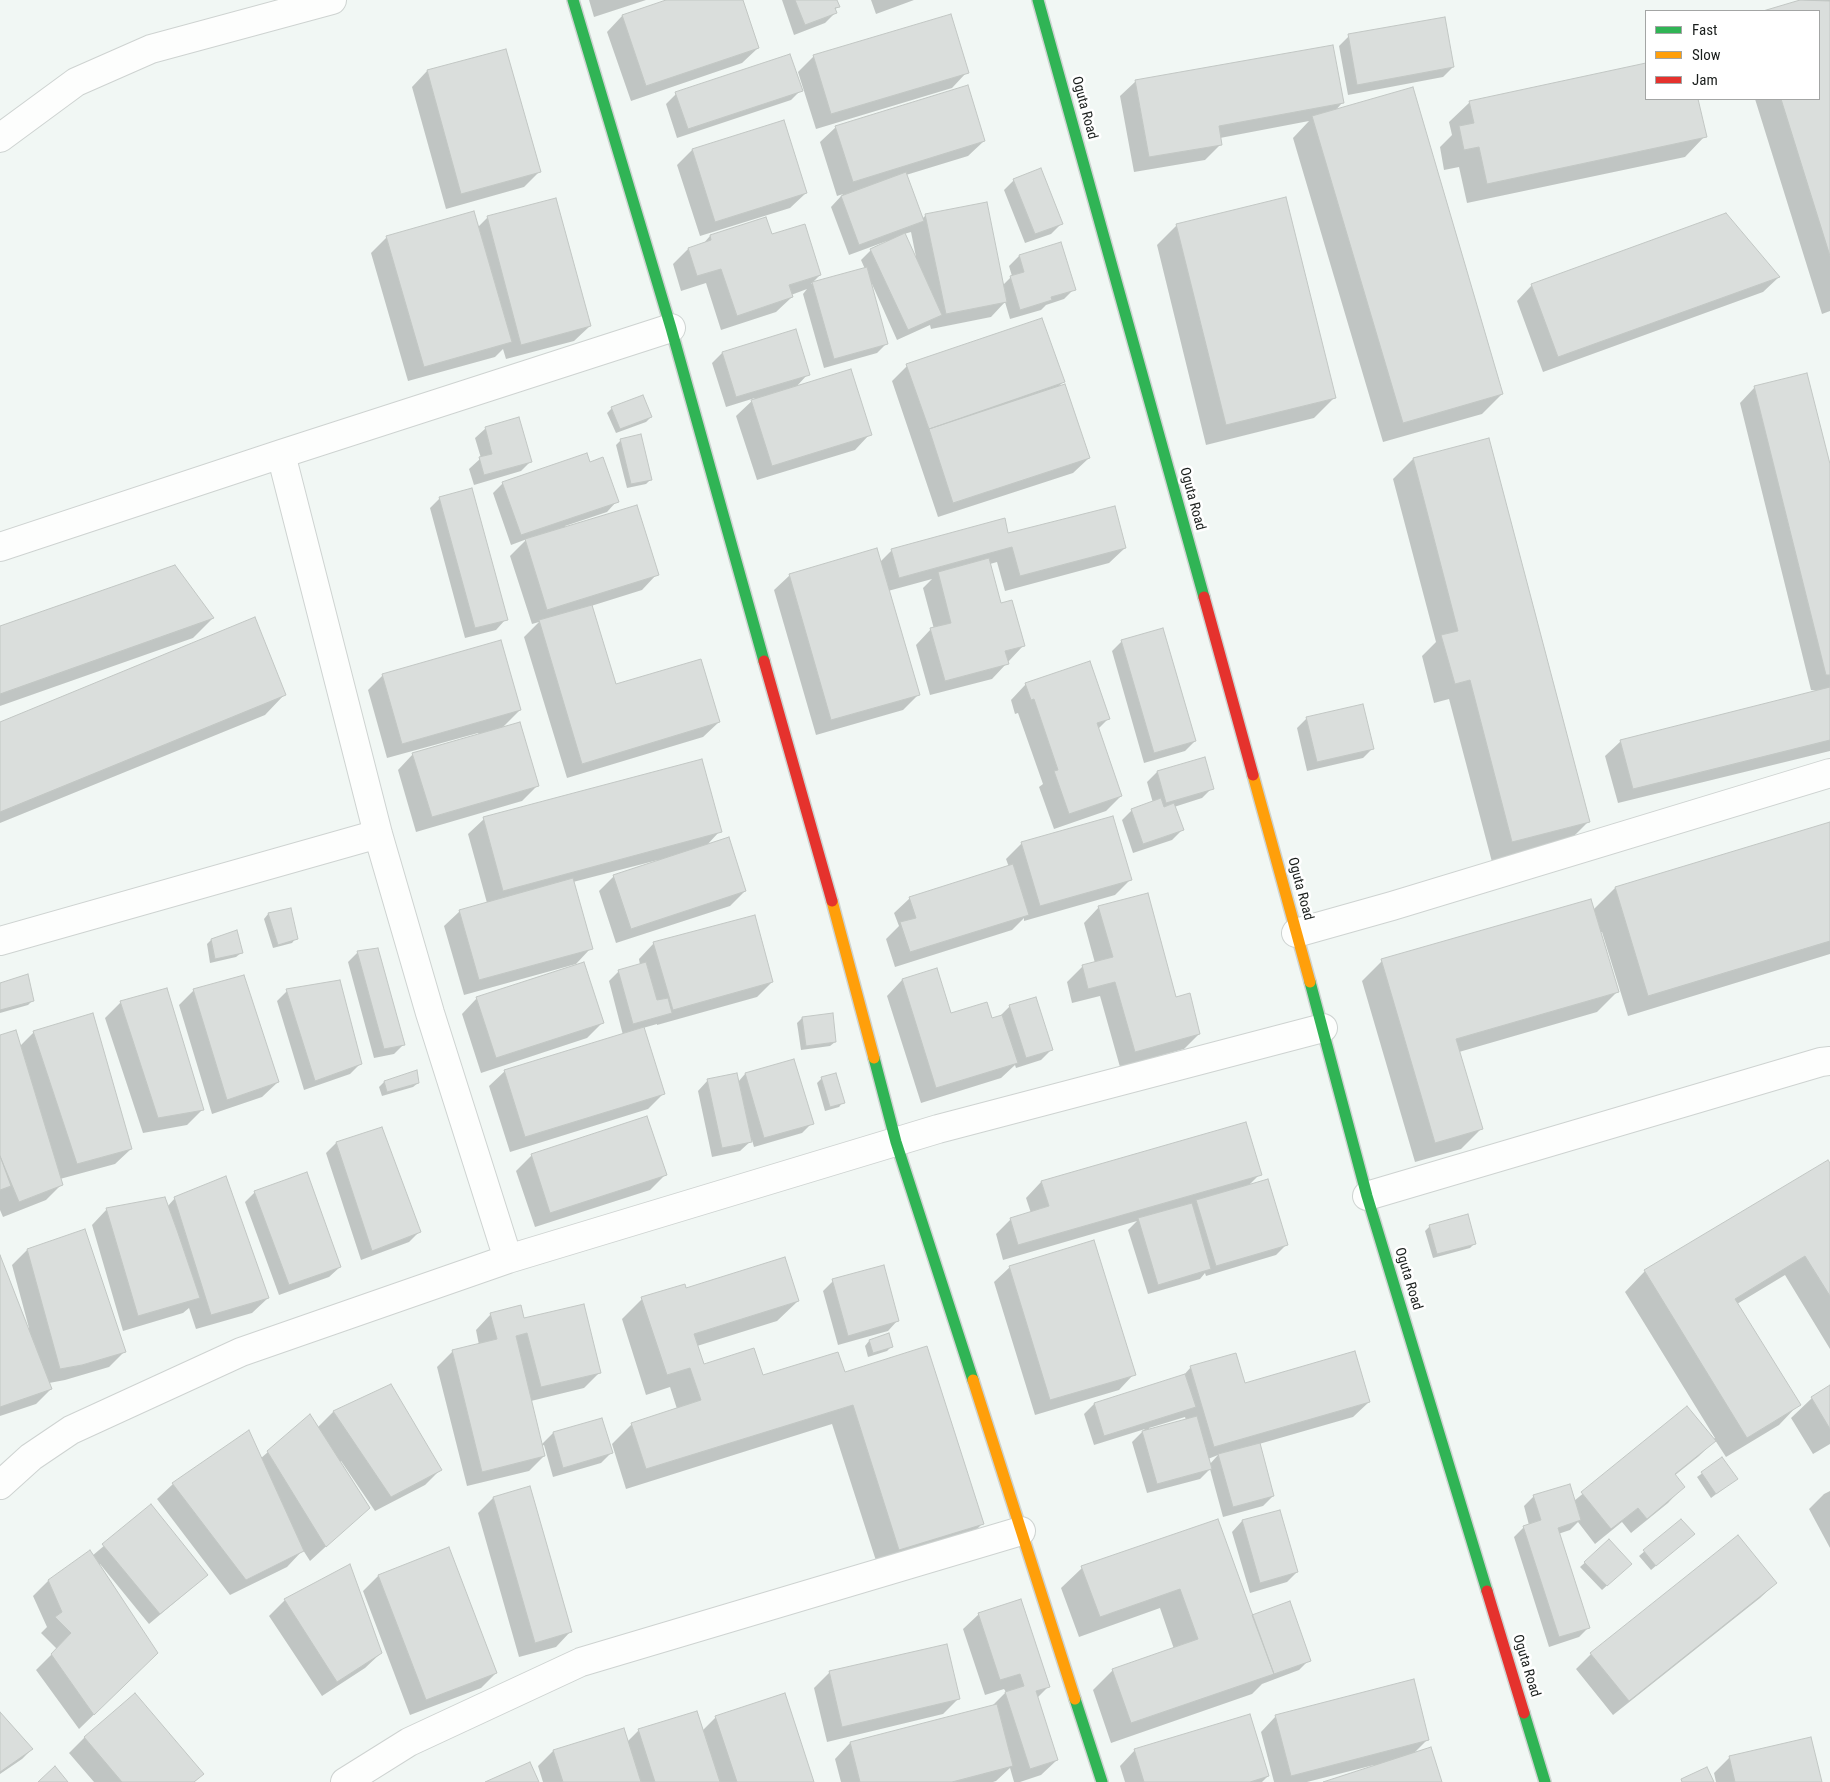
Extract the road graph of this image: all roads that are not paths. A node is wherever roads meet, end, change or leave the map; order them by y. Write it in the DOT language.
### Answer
graph roads {
  1 [pos="332,0"];
  2 [pos="573,0"];
  3 [pos="1038,0"];
  4 [pos="0,138"];
  5 [pos="671,328"];
  6 [pos="281,454"];
  7 [pos="0,547"];
  8 [pos="1830,773"];
  9 [pos="378,834"];
  10 [pos="1296,932"];
  11 [pos="0,941"];
  12 [pos="1323,1028"];
  13 [pos="1830,1061"];
  14 [pos="896,1142"];
  15 [pos="1367,1196"];
  16 [pos="508,1259"];
  17 [pos="0,1484"];
  18 [pos="1021,1530"];
  19 [pos="346,1782"];
  20 [pos="1102,1782"];
  21 [pos="1545,1782"];
  1 -- 4 [label="street"];
  2 -- 5 [label="street"];
  3 -- 10 [label="street, Oguta Road"];
  5 -- 6 [label="street"];
  5 -- 14 [label="street"];
  6 -- 7 [label="street"];
  6 -- 9 [label="street"];
  8 -- 10 [label="street"];
  9 -- 11 [label="street"];
  9 -- 16 [label="street"];
  10 -- 12 [label="street, Oguta Road"];
  12 -- 14 [label="street"];
  12 -- 15 [label="street, Oguta Road"];
  13 -- 15 [label="street"];
  14 -- 16 [label="street"];
  14 -- 18 [label="street"];
  15 -- 21 [label="street, Oguta Road"];
  16 -- 17 [label="street"];
  18 -- 19 [label="street"];
  18 -- 20 [label="street"];
}
